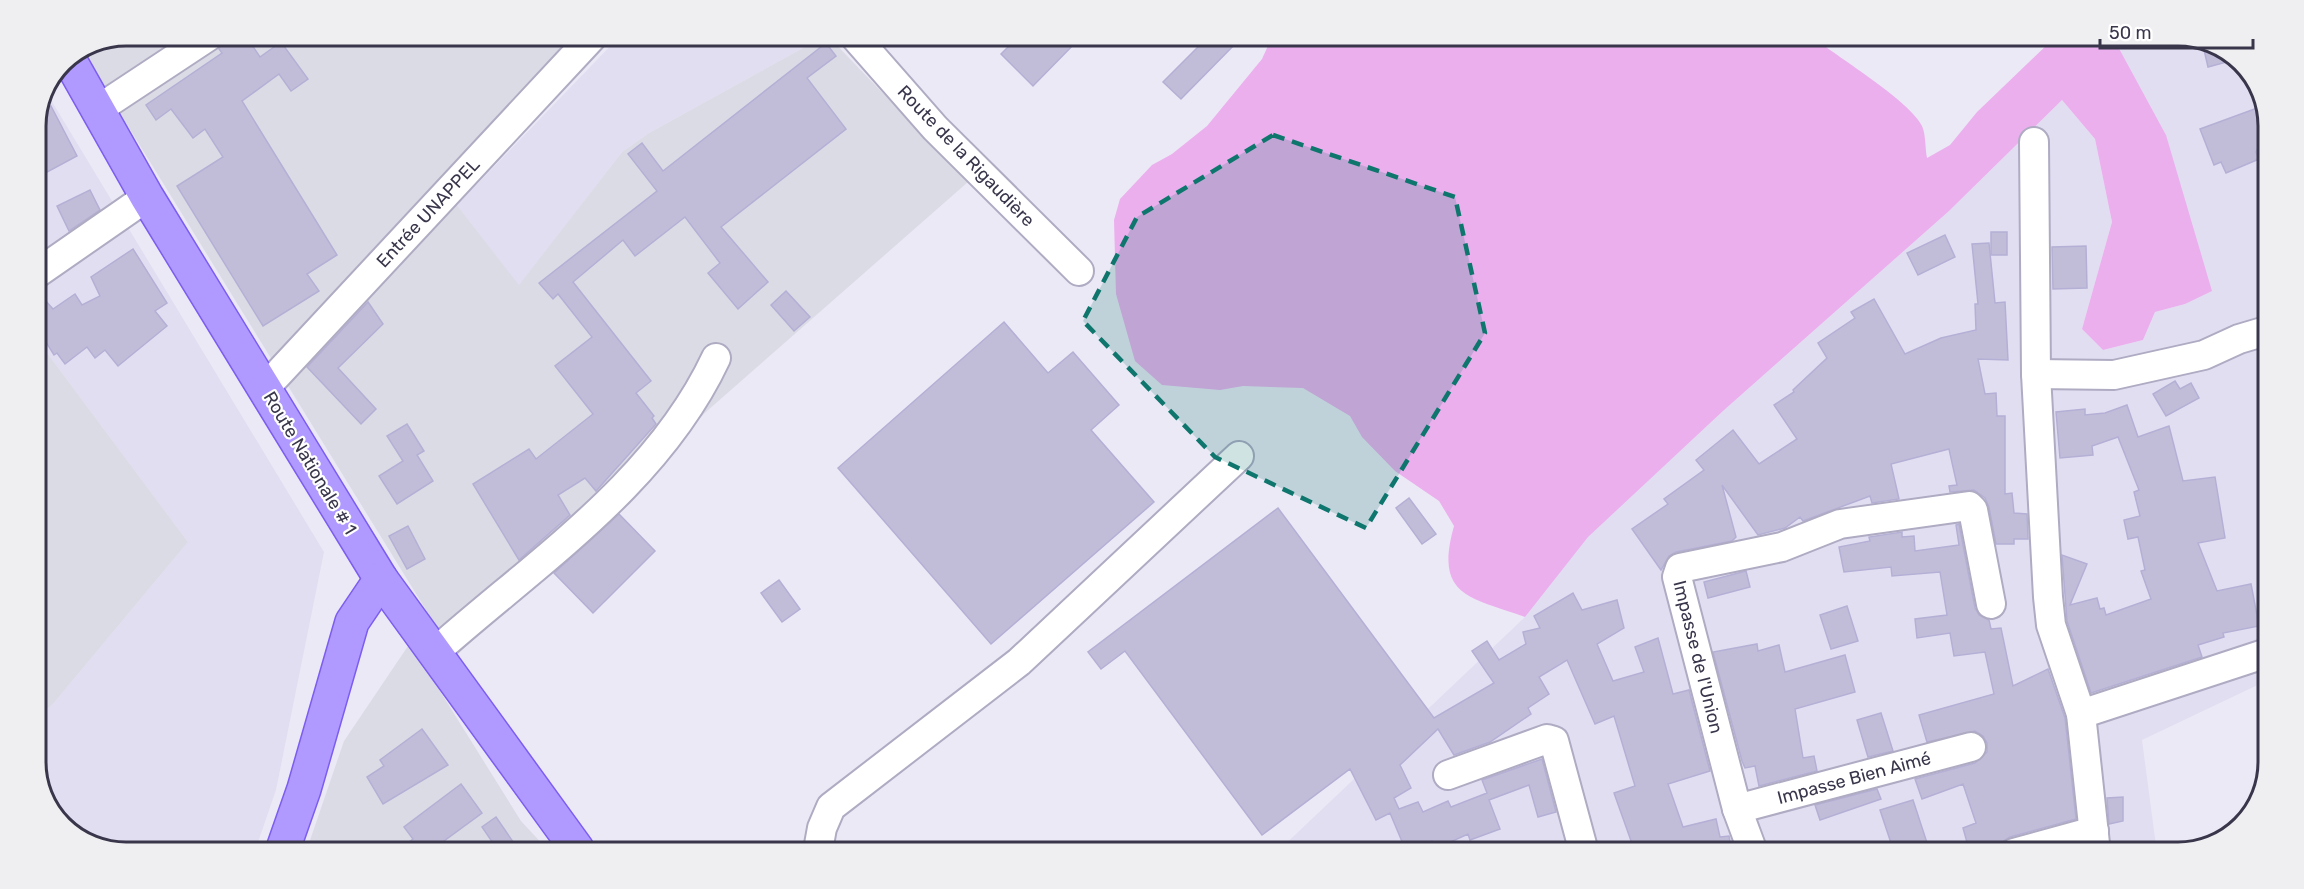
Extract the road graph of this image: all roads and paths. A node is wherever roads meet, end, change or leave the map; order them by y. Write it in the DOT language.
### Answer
graph roads {
  1 [pos="194,46"];
  2 [pos="584,46"];
  3 [pos="863,46"];
  4 [pos="73,67"];
  5 [pos="97,110"];
  6 [pos="2034,142"];
  7 [pos="147,197"];
  8 [pos="46,267"];
  9 [pos="1079,271"];
  10 [pos="2257,334"];
  11 [pos="716,358"];
  12 [pos="2036,374"];
  13 [pos="264,388"];
  14 [pos="1239,456"];
  15 [pos="381,579"];
  16 [pos="1991,604"];
  17 [pos="434,653"];
  18 [pos="2258,656"];
  19 [pos="2081,714"];
  20 [pos="1971,747"];
  21 [pos="1448,775"];
  22 [pos="1737,809"];
  23 [pos="285,842"];
  24 [pos="572,842"];
  25 [pos="819,842"];
  26 [pos="1581,842"];
  27 [pos="1749,842"];
  28 [pos="2095,842"];
  1 -- 5 [label="street"];
  2 -- 13 [label="street, Entrée UNAPPEL"];
  3 -- 9 [label="street, Route de la Rigaudière"];
  4 -- 5 [label="main road, Route Nationale # 1"];
  5 -- 7 [label="main road, Route Nationale # 1"];
  6 -- 12 [label="street"];
  7 -- 8 [label="street"];
  7 -- 13 [label="main road, Route Nationale # 1"];
  10 -- 12 [label="street"];
  11 -- 17 [label="street"];
  12 -- 19 [label="street"];
  13 -- 15 [label="main road, Route Nationale # 1"];
  14 -- 25 [label="street"];
  15 -- 17 [label="main road, Route Nationale # 1"];
  15 -- 23 [label="main road"];
  16 -- 22 [label="street, Impasse de l'Union"];
  17 -- 24 [label="main road, Route Nationale # 1"];
  18 -- 19 [label="street"];
  19 -- 28 [label="street"];
  20 -- 22 [label="street, Impasse Bien Aimé"];
  21 -- 26 [label="street"];
  22 -- 27 [label="street, Impasse de l'Union"];
}
